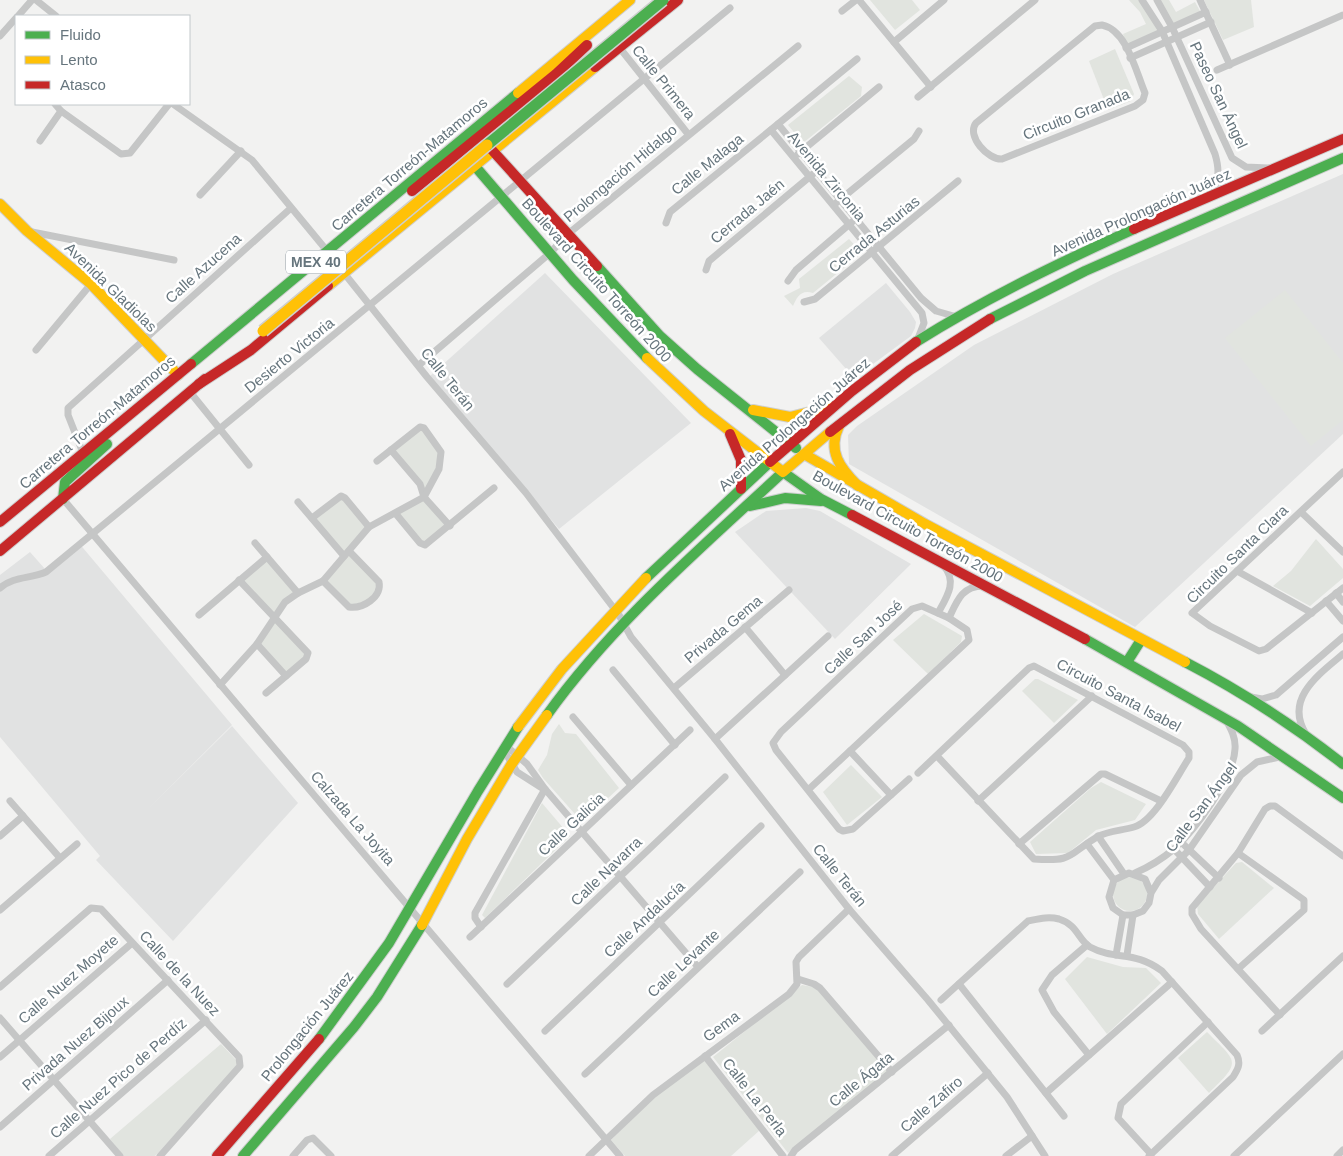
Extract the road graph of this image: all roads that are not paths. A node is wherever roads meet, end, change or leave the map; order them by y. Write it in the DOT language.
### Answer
graph roads {
  1 [pos="34,0"];
  2 [pos="630,0"];
  3 [pos="637,0"];
  4 [pos="663,0"];
  5 [pos="678,0"];
  6 [pos="857,0"];
  7 [pos="944,0"];
  8 [pos="1035,0"];
  9 [pos="1142,0"];
  10 [pos="1157,0"];
  11 [pos="1200,0"];
  12 [pos="730,8"];
  13 [pos="842,11"];
  14 [pos="1206,12"];
  15 [pos="19,15"];
  16 [pos="55,15"];
  17 [pos="1343,15"];
  18 [pos="15,19"];
  19 [pos="1211,22"];
  20 [pos="1172,27"];
  21 [pos="1162,31"];
  22 [pos="0,36"];
  23 [pos="1177,37"];
  24 [pos="894,42"];
  25 [pos="1166,42"];
  26 [pos="798,46"];
  27 [pos="619,47"];
  28 [pos="1126,48"];
  29 [pos="1130,58"];
  30 [pos="857,59"];
  31 [pos="1230,65"];
  32 [pos="1217,70"];
  33 [pos="644,79"];
  34 [pos="879,87"];
  35 [pos="931,87"];
  36 [pos="918,98"];
  37 [pos="56,105"];
  38 [pos="168,105"];
  39 [pos="174,105"];
  40 [pos="61,111"];
  41 [pos="509,113"];
  42 [pos="778,124"];
  43 [pos="517,129"];
  44 [pos="771,130"];
  45 [pos="920,131"];
  46 [pos="482,134"];
  47 [pos="688,134"];
  48 [pos="1343,140"];
  49 [pos="40,141"];
  50 [pos="476,149"];
  51 [pos="492,150"];
  52 [pos="241,151"];
  53 [pos="461,152"];
  54 [pos="800,152"];
  55 [pos="793,157"];
  56 [pos="1343,158"];
  57 [pos="474,164"];
  58 [pos="1279,168"];
  59 [pos="442,169"];
  60 [pos="816,171"];
  61 [pos="810,177"];
  62 [pos="456,180"];
  63 [pos="958,181"];
  64 [pos="520,182"];
  65 [pos="200,195"];
  66 [pos="502,197"];
  67 [pos="1208,198"];
  68 [pos="840,200"];
  69 [pos="0,204"];
  70 [pos="833,205"];
  71 [pos="291,208"];
  72 [pos="856,219"];
  73 [pos="666,223"];
  74 [pos="849,225"];
  75 [pos="27,231"];
  76 [pos="1134,231"];
  77 [pos="568,234"];
  78 [pos="337,244"];
  79 [pos="1139,246"];
  80 [pos="879,247"];
  81 [pos="328,252"];
  82 [pos="550,253"];
  83 [pos="872,253"];
  84 [pos="174,260"];
  85 [pos="706,270"];
  86 [pos="344,273"];
  87 [pos="788,281"];
  88 [pos="91,284"];
  89 [pos="804,302"];
  90 [pos="370,306"];
  91 [pos="958,318"];
  92 [pos="144,340"];
  93 [pos="916,344"];
  94 [pos="36,350"];
  95 [pos="419,365"];
  96 [pos="174,378"];
  97 [pos="194,388"];
  98 [pos="834,406"];
  99 [pos="748,409"];
  100 [pos="844,420"];
  101 [pos="727,428"];
  102 [pos="220,429"];
  103 [pos="791,444"];
  104 [pos="390,450"];
  105 [pos="83,453"];
  106 [pos="804,454"];
  107 [pos="378,461"];
  108 [pos="770,462"];
  109 [pos="249,465"];
  110 [pos="783,472"];
  111 [pos="1343,472"];
  112 [pos="858,486"];
  113 [pos="494,488"];
  114 [pos="741,489"];
  115 [pos="424,496"];
  116 [pos="63,499"];
  117 [pos="298,502"];
  118 [pos="829,503"];
  119 [pos="746,508"];
  120 [pos="1301,512"];
  121 [pos="396,514"];
  122 [pos="312,518"];
  123 [pos="0,522"];
  124 [pos="450,526"];
  125 [pos="369,527"];
  126 [pos="93,534"];
  127 [pos="255,543"];
  128 [pos="0,551"];
  129 [pos="1343,552"];
  130 [pos="346,553"];
  131 [pos="264,559"];
  132 [pos="941,563"];
  133 [pos="1237,571"];
  134 [pos="239,580"];
  135 [pos="323,581"];
  136 [pos="983,586"];
  137 [pos="0,588"];
  138 [pos="1343,588"];
  139 [pos="789,590"];
  140 [pos="298,593"];
  141 [pos="1336,593"];
  142 [pos="1326,601"];
  143 [pos="1343,602"];
  144 [pos="615,610"];
  145 [pos="1312,612"];
  146 [pos="938,613"];
  147 [pos="199,615"];
  148 [pos="274,617"];
  149 [pos="949,618"];
  150 [pos="624,621"];
  151 [pos="1343,621"];
  152 [pos="746,627"];
  153 [pos="828,636"];
  154 [pos="1343,637"];
  155 [pos="1141,640"];
  156 [pos="257,644"];
  157 [pos="1343,654"];
  158 [pos="1127,662"];
  159 [pos="613,670"];
  160 [pos="785,675"];
  161 [pos="286,676"];
  162 [pos="220,685"];
  163 [pos="674,688"];
  164 [pos="266,693"];
  165 [pos="1092,696"];
  166 [pos="1247,697"];
  167 [pos="573,717"];
  168 [pos="1226,720"];
  169 [pos="690,730"];
  170 [pos="1308,737"];
  171 [pos="715,738"];
  172 [pos="675,745"];
  173 [pos="504,747"];
  174 [pos="850,751"];
  175 [pos="518,754"];
  176 [pos="937,756"];
  177 [pos="1285,756"];
  178 [pos="1343,764"];
  179 [pos="511,765"];
  180 [pos="918,773"];
  181 [pos="724,777"];
  182 [pos="910,779"];
  183 [pos="631,785"];
  184 [pos="545,789"];
  185 [pos="808,790"];
  186 [pos="891,795"];
  187 [pos="1343,798"];
  188 [pos="10,801"];
  189 [pos="978,801"];
  190 [pos="1161,801"];
  191 [pos="23,816"];
  192 [pos="761,826"];
  193 [pos="581,832"];
  194 [pos="0,836"];
  195 [pos="1098,836"];
  196 [pos="1181,842"];
  197 [pos="77,844"];
  198 [pos="1019,844"];
  199 [pos="1087,844"];
  200 [pos="1174,849"];
  201 [pos="1189,850"];
  202 [pos="1238,853"];
  203 [pos="1343,856"];
  204 [pos="60,858"];
  205 [pos="1183,858"];
  206 [pos="800,872"];
  207 [pos="1135,873"];
  208 [pos="1124,874"];
  209 [pos="620,877"];
  210 [pos="1219,878"];
  211 [pos="1114,880"];
  212 [pos="1210,888"];
  213 [pos="1151,893"];
  214 [pos="411,907"];
  215 [pos="849,909"];
  216 [pos="0,910"];
  217 [pos="1123,915"];
  218 [pos="1133,915"];
  219 [pos="424,922"];
  220 [pos="660,923"];
  221 [pos="481,927"];
  222 [pos="470,937"];
  223 [pos="132,943"];
  224 [pos="1087,945"];
  225 [pos="1116,955"];
  226 [pos="1127,956"];
  227 [pos="1343,956"];
  228 [pos="698,968"];
  229 [pos="1238,969"];
  230 [pos="798,979"];
  231 [pos="168,980"];
  232 [pos="1172,982"];
  233 [pos="507,984"];
  234 [pos="959,984"];
  235 [pos="0,987"];
  236 [pos="941,1000"];
  237 [pos="1280,1015"];
  238 [pos="0,1018"];
  239 [pos="206,1020"];
  240 [pos="1208,1022"];
  241 [pos="949,1026"];
  242 [pos="545,1031"];
  243 [pos="1262,1031"];
  244 [pos="19,1040"];
  245 [pos="1343,1054"];
  246 [pos="1089,1055"];
  247 [pos="705,1056"];
  248 [pos="0,1057"];
  249 [pos="892,1072"];
  250 [pos="988,1073"];
  251 [pos="585,1074"];
  252 [pos="54,1080"];
  253 [pos="1046,1093"];
  254 [pos="1064,1116"];
  255 [pos="90,1121"];
  256 [pos="0,1127"];
  257 [pos="1032,1136"];
  258 [pos="607,1140"];
  259 [pos="1343,1150"];
  260 [pos="223,1154"];
  261 [pos="1150,1155"];
  262 [pos="49,1156"];
  263 [pos="120,1156"];
  264 [pos="160,1156"];
  265 [pos="243,1156"];
  266 [pos="293,1156"];
  267 [pos="331,1156"];
  268 [pos="589,1156"];
  269 [pos="620,1156"];
  270 [pos="783,1156"];
  271 [pos="791,1156"];
  272 [pos="892,1156"];
  273 [pos="1006,1156"];
  274 [pos="1045,1156"];
  275 [pos="1234,1156"];
  276 [pos="1337,1156"];
  1 -- 15 [label="street"];
  1 -- 16 [label="street"];
  2 -- 78 [label="main road, Carretera Torreón-Matamoros / MEX 40"];
  3 -- 41 [label="main road"];
  4 -- 97 [label="main road, MEX 40, bridge"];
  5 -- 27 [label="main road"];
  6 -- 13 [label="street"];
  6 -- 24 [label="street"];
  7 -- 24 [label="street"];
  8 -- 35 [label="street"];
  9 -- 21 [label="street, Paseo San Ángel"];
  10 -- 20 [label="street, Paseo San Ángel"];
  11 -- 14 [label="street"];
  12 -- 33 [label="street, Desierto Victoria"];
  14 -- 19 [label="street"];
  14 -- 20 [label="street"];
  17 -- 31 [label="street"];
  18 -- 22 [label="street"];
  19 -- 23 [label="street"];
  19 -- 31 [label="street"];
  20 -- 21 [label="street"];
  20 -- 23 [label="street, Paseo San Ángel"];
  21 -- 25 [label="street, Paseo San Ángel"];
  21 -- 28 [label="street"];
  23 -- 25 [label="street"];
  23 -- 58 [label="street, Paseo San Ángel"];
  24 -- 35 [label="street"];
  25 -- 29 [label="street"];
  25 -- 67 [label="street, Paseo San Ángel"];
  26 -- 47 [label="street, Prolongación Hidalgo"];
  27 -- 33 [label="street, Calle Primera"];
  27 -- 43 [label="main road"];
  28 -- 29 [label="street, Circuito Granada"];
  28 -- 29 [label="street, Circuito Granada"];
  30 -- 42 [label="street"];
  31 -- 32 [label="street"];
  33 -- 47 [label="street, Calle Primera"];
  33 -- 64 [label="street, Desierto Victoria"];
  34 -- 54 [label="street"];
  35 -- 36 [label="street"];
  37 -- 40 [label="street"];
  38 -- 40 [label="street"];
  39 -- 52 [label="street"];
  40 -- 49 [label="street"];
  41 -- 43 [label="main road"];
  41 -- 46 [label="main road"];
  42 -- 44 [label="street, Avenida Zirconia"];
  42 -- 54 [label="street, Avenida Zirconia"];
  43 -- 51 [label="main road"];
  44 -- 55 [label="street, Avenida Zirconia"];
  44 -- 73 [label="street, Calle Malaga"];
  45 -- 68 [label="street"];
  46 -- 50 [label="main road"];
  46 -- 53 [label="main road"];
  47 -- 77 [label="street, Prolongación Hidalgo"];
  48 -- 58 [label="main road, Avenida Prolongación Juárez"];
  50 -- 51 [label="main road"];
  50 -- 53 [label="main road"];
  50 -- 57 [label="main road"];
  51 -- 57 [label="main road"];
  51 -- 64 [label="main road, Boulevard Circuito Torreón 2000"];
  52 -- 65 [label="street"];
  52 -- 71 [label="street"];
  53 -- 59 [label="main road"];
  54 -- 55 [label="street"];
  54 -- 60 [label="street, Avenida Zirconia"];
  55 -- 61 [label="street, Avenida Zirconia"];
  56 -- 79 [label="main road, Avenida Prolongación Juárez"];
  57 -- 62 [label="main road"];
  57 -- 66 [label="main road, Boulevard Circuito Torreón 2000"];
  58 -- 67 [label="main road, Avenida Prolongación Juárez"];
  59 -- 62 [label="main road"];
  59 -- 78 [label="main road"];
  60 -- 61 [label="street, Cerrada Jaén"];
  60 -- 68 [label="street, Avenida Zirconia"];
  61 -- 70 [label="street, Avenida Zirconia"];
  61 -- 85 [label="street, Cerrada Jaén"];
  62 -- 86 [label="main road"];
  63 -- 80 [label="street, Cerrada Asturias"];
  64 -- 66 [label="street, Desierto Victoria"];
  64 -- 77 [label="main road, Boulevard Circuito Torreón 2000"];
  66 -- 82 [label="main road, Boulevard Circuito Torreón 2000"];
  66 -- 90 [label="street, Desierto Victoria"];
  67 -- 76 [label="main road, Avenida Prolongación Juárez"];
  68 -- 70 [label="street"];
  68 -- 72 [label="street, Avenida Zirconia"];
  69 -- 75 [label="main road, Avenida Gladiolas"];
  70 -- 74 [label="street, Avenida Zirconia"];
  71 -- 81 [label="street"];
  71 -- 92 [label="street, Calle Azucena"];
  72 -- 74 [label="street"];
  72 -- 80 [label="street, Avenida Zirconia"];
  74 -- 83 [label="street, Avenida Zirconia"];
  74 -- 87 [label="street"];
  75 -- 84 [label="street"];
  75 -- 88 [label="main road, Avenida Gladiolas"];
  76 -- 79 [label="main road"];
  76 -- 91 [label="main road, Avenida Prolongación Juárez"];
  77 -- 82 [label="street, Prolongación Hidalgo"];
  77 -- 99 [label="main road, Boulevard Circuito Torreón 2000"];
  78 -- 81 [label="main road, Carretera Torreón-Matamoros / MEX 40"];
  79 -- 100 [label="main road, Avenida Prolongación Juárez"];
  80 -- 83 [label="street, Cerrada Asturias"];
  80 -- 91 [label="street, Avenida Zirconia"];
  81 -- 96 [label="main road, Carretera Torreón-Matamoros / MEX 40"];
  82 -- 95 [label="street, Prolongación Hidalgo"];
  82 -- 101 [label="main road, Boulevard Circuito Torreón 2000"];
  83 -- 89 [label="street, Cerrada Asturias"];
  83 -- 93 [label="street, Avenida Zirconia"];
  86 -- 90 [label="street, Calle Terán"];
  86 -- 97 [label="main road"];
  88 -- 92 [label="main road, Avenida Gladiolas"];
  88 -- 94 [label="street"];
  90 -- 95 [label="street, Calle Terán"];
  90 -- 102 [label="street, Desierto Victoria"];
  91 -- 93 [label="main road, Avenida Prolongación Juárez"];
  92 -- 96 [label="main road, Avenida Gladiolas"];
  92 -- 105 [label="street, Calle Azucena"];
  93 -- 98 [label="main road, Avenida Prolongación Juárez"];
  95 -- 144 [label="street, Calle Terán"];
  96 -- 105 [label="main road, Carretera Torreón-Matamoros / MEX 40"];
  96 -- 116 [label="main road"];
  97 -- 102 [label="street"];
  97 -- 116 [label="main road, MEX 40"];
  98 -- 99 [label="main road"];
  98 -- 103 [label="main road, Avenida Prolongación Juárez"];
  99 -- 103 [label="main road, Boulevard Circuito Torreón 2000"];
  100 -- 106 [label="main road, Avenida Prolongación Juárez"];
  100 -- 112 [label="main road"];
  101 -- 108 [label="main road, Boulevard Circuito Torreón 2000"];
  101 -- 114 [label="main road"];
  102 -- 109 [label="street"];
  102 -- 126 [label="street, Desierto Victoria"];
  103 -- 106 [label="main road, Boulevard Circuito Torreón 2000"];
  103 -- 108 [label="main road, Avenida Prolongación Juárez"];
  104 -- 107 [label="street"];
  104 -- 115 [label="street"];
  104 -- 115 [label="street"];
  105 -- 123 [label="main road, Carretera Torreón-Matamoros / MEX 40"];
  106 -- 110 [label="main road, Avenida Prolongación Juárez"];
  106 -- 112 [label="main road, Boulevard Circuito Torreón 2000"];
  108 -- 110 [label="main road, Boulevard Circuito Torreón 2000"];
  108 -- 114 [label="main road, Avenida Prolongación Juárez"];
  110 -- 118 [label="main road, Boulevard Circuito Torreón 2000"];
  110 -- 119 [label="main road, Avenida Prolongación Juárez"];
  111 -- 120 [label="street, Circuito Santa Clara"];
  112 -- 155 [label="main road, Boulevard Circuito Torreón 2000"];
  113 -- 124 [label="street"];
  114 -- 144 [label="main road, Avenida Prolongación Juárez"];
  115 -- 121 [label="street"];
  115 -- 124 [label="street"];
  116 -- 126 [label="street, Calzada La Joyita"];
  116 -- 128 [label="main road, MEX 40"];
  117 -- 122 [label="street"];
  118 -- 119 [label="main road"];
  118 -- 132 [label="main road, Boulevard Circuito Torreón 2000"];
  119 -- 150 [label="main road, Avenida Prolongación Juárez"];
  120 -- 129 [label="street"];
  120 -- 133 [label="street, Circuito Santa Clara"];
  121 -- 124 [label="street"];
  121 -- 125 [label="street"];
  122 -- 125 [label="street"];
  122 -- 130 [label="street"];
  125 -- 130 [label="street"];
  126 -- 137 [label="street, Desierto Victoria"];
  126 -- 162 [label="street, Calzada La Joyita"];
  127 -- 131 [label="street"];
  130 -- 135 [label="street"];
  130 -- 135 [label="street"];
  131 -- 134 [label="street"];
  131 -- 140 [label="street"];
  132 -- 136 [label="main road, Boulevard Circuito Torreón 2000"];
  132 -- 146 [label="street"];
  133 -- 145 [label="street"];
  133 -- 145 [label="street, Circuito Santa Clara"];
  134 -- 147 [label="street"];
  134 -- 148 [label="street"];
  135 -- 140 [label="street"];
  136 -- 149 [label="street"];
  136 -- 158 [label="main road, Boulevard Circuito Torreón 2000"];
  138 -- 141 [label="street, Circuito Santa Clara"];
  139 -- 152 [label="street, Privada Gema"];
  140 -- 148 [label="street"];
  141 -- 142 [label="street, Circuito Santa Clara"];
  141 -- 143 [label="street"];
  142 -- 145 [label="street, Circuito Santa Clara"];
  142 -- 151 [label="street"];
  144 -- 150 [label="street, Calle Terán"];
  144 -- 173 [label="main road, Avenida Prolongación Juárez"];
  146 -- 149 [label="street, Calle San José"];
  146 -- 185 [label="street, Calle San José"];
  148 -- 156 [label="street"];
  148 -- 161 [label="street"];
  149 -- 174 [label="street, Calle San José"];
  150 -- 163 [label="street, Calle Terán"];
  150 -- 175 [label="main road, Avenida Prolongación Juárez"];
  152 -- 160 [label="street"];
  152 -- 163 [label="street, Privada Gema"];
  153 -- 160 [label="street, Calle San José"];
  154 -- 166 [label="street"];
  155 -- 158 [label="main road"];
  155 -- 166 [label="main road, Boulevard Circuito Torreón 2000"];
  156 -- 161 [label="street"];
  156 -- 162 [label="street"];
  157 -- 170 [label="street"];
  158 -- 168 [label="main road, Boulevard Circuito Torreón 2000"];
  159 -- 172 [label="street"];
  160 -- 171 [label="street, Calle San José"];
  161 -- 164 [label="street"];
  162 -- 214 [label="street, Calzada La Joyita"];
  163 -- 171 [label="street, Calle Terán"];
  165 -- 176 [label="street, Circuito Santa Isabel"];
  165 -- 189 [label="street"];
  165 -- 190 [label="street, Circuito Santa Isabel"];
  166 -- 170 [label="main road, Boulevard Circuito Torreón 2000"];
  167 -- 183 [label="street"];
  168 -- 177 [label="main road, Boulevard Circuito Torreón 2000"];
  168 -- 196 [label="street, Calle San Ángel"];
  169 -- 172 [label="street, Calle Galicia"];
  170 -- 178 [label="main road, Boulevard Circuito Torreón 2000"];
  171 -- 215 [label="street, Calle Terán"];
  172 -- 183 [label="street, Calle Galicia"];
  173 -- 175 [label="street"];
  173 -- 179 [label="street"];
  173 -- 214 [label="main road, Avenida Prolongación Juárez"];
  174 -- 185 [label="street, Calle San José"];
  174 -- 186 [label="street"];
  175 -- 179 [label="main road, Avenida Prolongación Juárez"];
  175 -- 184 [label="street"];
  176 -- 180 [label="street, Circuito Santa Isabel"];
  176 -- 189 [label="street, Circuito Santa Isabel"];
  177 -- 187 [label="main road, Boulevard Circuito Torreón 2000"];
  177 -- 201 [label="street, Calle San Ángel"];
  179 -- 184 [label="street"];
  179 -- 219 [label="main road, Avenida Prolongación Juárez"];
  181 -- 209 [label="street, Calle Navarra"];
  182 -- 186 [label="street"];
  183 -- 193 [label="street, Calle Galicia"];
  184 -- 193 [label="street"];
  184 -- 221 [label="street"];
  185 -- 186 [label="street, Calle San José"];
  188 -- 191 [label="street"];
  189 -- 198 [label="street, Circuito Santa Isabel"];
  190 -- 195 [label="street, Circuito Santa Isabel"];
  190 -- 198 [label="street"];
  191 -- 194 [label="street"];
  191 -- 204 [label="street"];
  192 -- 220 [label="street, Calle Andalucía"];
  193 -- 209 [label="street"];
  193 -- 221 [label="street, Calle Galicia"];
  195 -- 199 [label="street, Circuito Santa Isabel"];
  195 -- 208 [label="street"];
  196 -- 200 [label="street, Calle San Ángel"];
  196 -- 201 [label="street"];
  197 -- 204 [label="street"];
  198 -- 199 [label="street, Circuito Santa Isabel"];
  199 -- 211 [label="street"];
  200 -- 205 [label="street"];
  200 -- 207 [label="street, Calle San Ángel"];
  201 -- 205 [label="street, Calle San Ángel"];
  201 -- 210 [label="street"];
  202 -- 203 [label="street"];
  202 -- 210 [label="street"];
  202 -- 229 [label="street"];
  204 -- 216 [label="street"];
  205 -- 212 [label="street"];
  205 -- 213 [label="street, Calle San Ángel"];
  206 -- 228 [label="street, Calle Levante"];
  207 -- 208 [label="street"];
  207 -- 213 [label="street"];
  208 -- 211 [label="street"];
  209 -- 220 [label="street"];
  209 -- 233 [label="street, Calle Navarra"];
  210 -- 212 [label="street"];
  211 -- 217 [label="street"];
  212 -- 229 [label="street"];
  213 -- 218 [label="street"];
  214 -- 219 [label="street, Calzada La Joyita"];
  214 -- 260 [label="main road, Prolongación Juárez"];
  215 -- 230 [label="street"];
  215 -- 241 [label="street, Calle Terán"];
  217 -- 218 [label="street"];
  217 -- 225 [label="street"];
  218 -- 226 [label="street"];
  219 -- 258 [label="street, Calzada La Joyita"];
  219 -- 265 [label="main road"];
  220 -- 228 [label="street"];
  220 -- 242 [label="street, Calle Andalucía"];
  221 -- 222 [label="street, Calle Galicia"];
  223 -- 231 [label="street, Calle de la Nuez"];
  223 -- 235 [label="street, Calle de la Nuez"];
  223 -- 244 [label="street, Calle Nuez Moyete"];
  224 -- 225 [label="street"];
  224 -- 234 [label="street"];
  224 -- 246 [label="street"];
  225 -- 226 [label="street"];
  226 -- 232 [label="street"];
  227 -- 237 [label="street"];
  228 -- 251 [label="street, Calle Levante"];
  229 -- 237 [label="street"];
  230 -- 247 [label="street, Gema"];
  230 -- 249 [label="street"];
  231 -- 239 [label="street, Calle de la Nuez"];
  231 -- 252 [label="street, Privada Nuez Bijoux"];
  232 -- 240 [label="street"];
  232 -- 246 [label="street"];
  234 -- 236 [label="street"];
  234 -- 253 [label="street"];
  237 -- 243 [label="street"];
  238 -- 244 [label="street"];
  239 -- 255 [label="street, Calle Nuez Pico de Perdíz"];
  239 -- 264 [label="street, Calle de la Nuez"];
  240 -- 261 [label="street"];
  240 -- 261 [label="street"];
  241 -- 249 [label="street, Calle Ágata"];
  241 -- 250 [label="street, Calle Terán"];
  244 -- 248 [label="street, Calle Nuez Moyete"];
  244 -- 252 [label="street"];
  245 -- 275 [label="street"];
  246 -- 253 [label="street"];
  247 -- 258 [label="street, Gema"];
  247 -- 270 [label="street, Calle La Perla"];
  249 -- 271 [label="street, Calle Ágata"];
  250 -- 257 [label="street, Calle Terán"];
  250 -- 272 [label="street, Calle Zafiro"];
  252 -- 255 [label="street"];
  252 -- 256 [label="street, Privada Nuez Bijoux"];
  253 -- 254 [label="street"];
  255 -- 262 [label="street, Calle Nuez Pico de Perdíz"];
  255 -- 263 [label="street"];
  257 -- 273 [label="street"];
  257 -- 274 [label="street, Calle Terán"];
  258 -- 268 [label="street, Gema"];
  258 -- 269 [label="street, Calzada La Joyita"];
  259 -- 276 [label="street"];
  266 -- 267 [label="street"];
}
